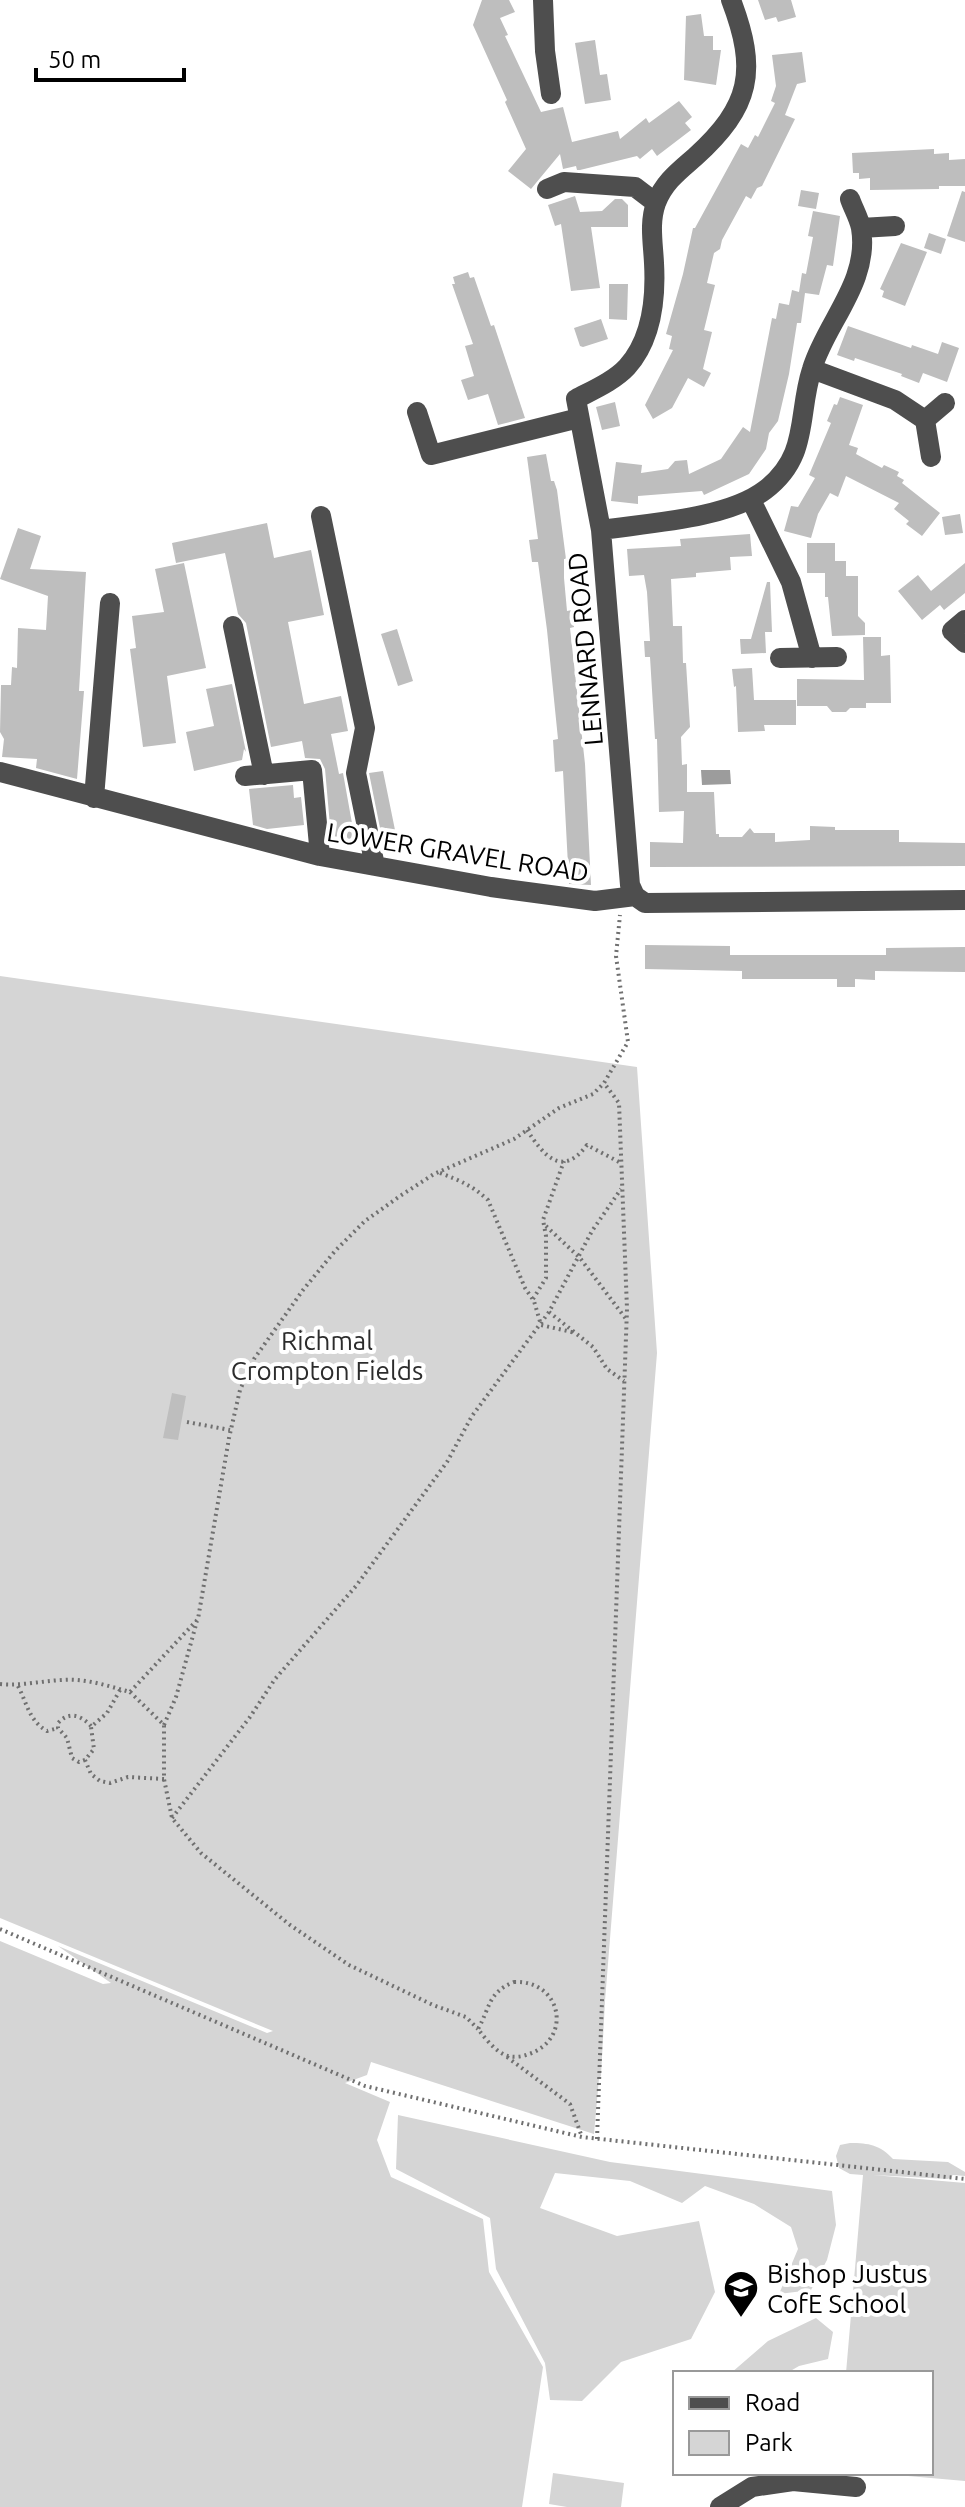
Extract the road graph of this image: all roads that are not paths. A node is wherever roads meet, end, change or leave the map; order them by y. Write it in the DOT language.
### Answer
graph roads {
  1 [pos="543,0"];
  2 [pos="731,0"];
  3 [pos="551,94"];
  4 [pos="547,189"];
  5 [pos="850,199"];
  6 [pos="656,203"];
  7 [pos="895,226"];
  8 [pos="861,228"];
  9 [pos="812,369"];
  10 [pos="945,403"];
  11 [pos="577,408"];
  12 [pos="417,412"];
  13 [pos="925,420"];
  14 [pos="931,457"];
  15 [pos="751,500"];
  16 [pos="321,516"];
  17 [pos="601,530"];
  18 [pos="110,603"];
  19 [pos="965,620"];
  20 [pos="233,626"];
  21 [pos="965,643"];
  22 [pos="837,657"];
  23 [pos="780,658"];
  24 [pos="812,658"];
  25 [pos="0,772"];
  26 [pos="94,798"];
  27 [pos="320,856"];
  28 [pos="375,866"];
  29 [pos="635,896"];
  30 [pos="965,900"];
  31 [pos="856,2487"];
  32 [pos="720,2507"];
  1 -- 3 [label="street"];
  2 -- 6 [label="street"];
  4 -- 6 [label="street"];
  5 -- 8 [label="street"];
  6 -- 11 [label="street"];
  7 -- 8 [label="street"];
  8 -- 9 [label="street"];
  9 -- 13 [label="street"];
  9 -- 15 [label="street"];
  10 -- 13 [label="street"];
  11 -- 12 [label="street"];
  11 -- 17 [label="street, LENNARD ROAD"];
  13 -- 14 [label="street"];
  15 -- 17 [label="street"];
  15 -- 24 [label="street"];
  16 -- 28 [label="street"];
  17 -- 29 [label="street, LENNARD ROAD"];
  18 -- 26 [label="street"];
  19 -- 21 [label="street"];
  20 -- 27 [label="street"];
  22 -- 24 [label="street"];
  23 -- 24 [label="street"];
  25 -- 26 [label="street, LOWER GRAVEL ROAD"];
  26 -- 27 [label="street, LOWER GRAVEL ROAD"];
  27 -- 28 [label="street, LOWER GRAVEL ROAD"];
  28 -- 29 [label="street, LOWER GRAVEL ROAD"];
  29 -- 30 [label="street, LOWER GRAVEL ROAD"];
  31 -- 32 [label="street"];
}
